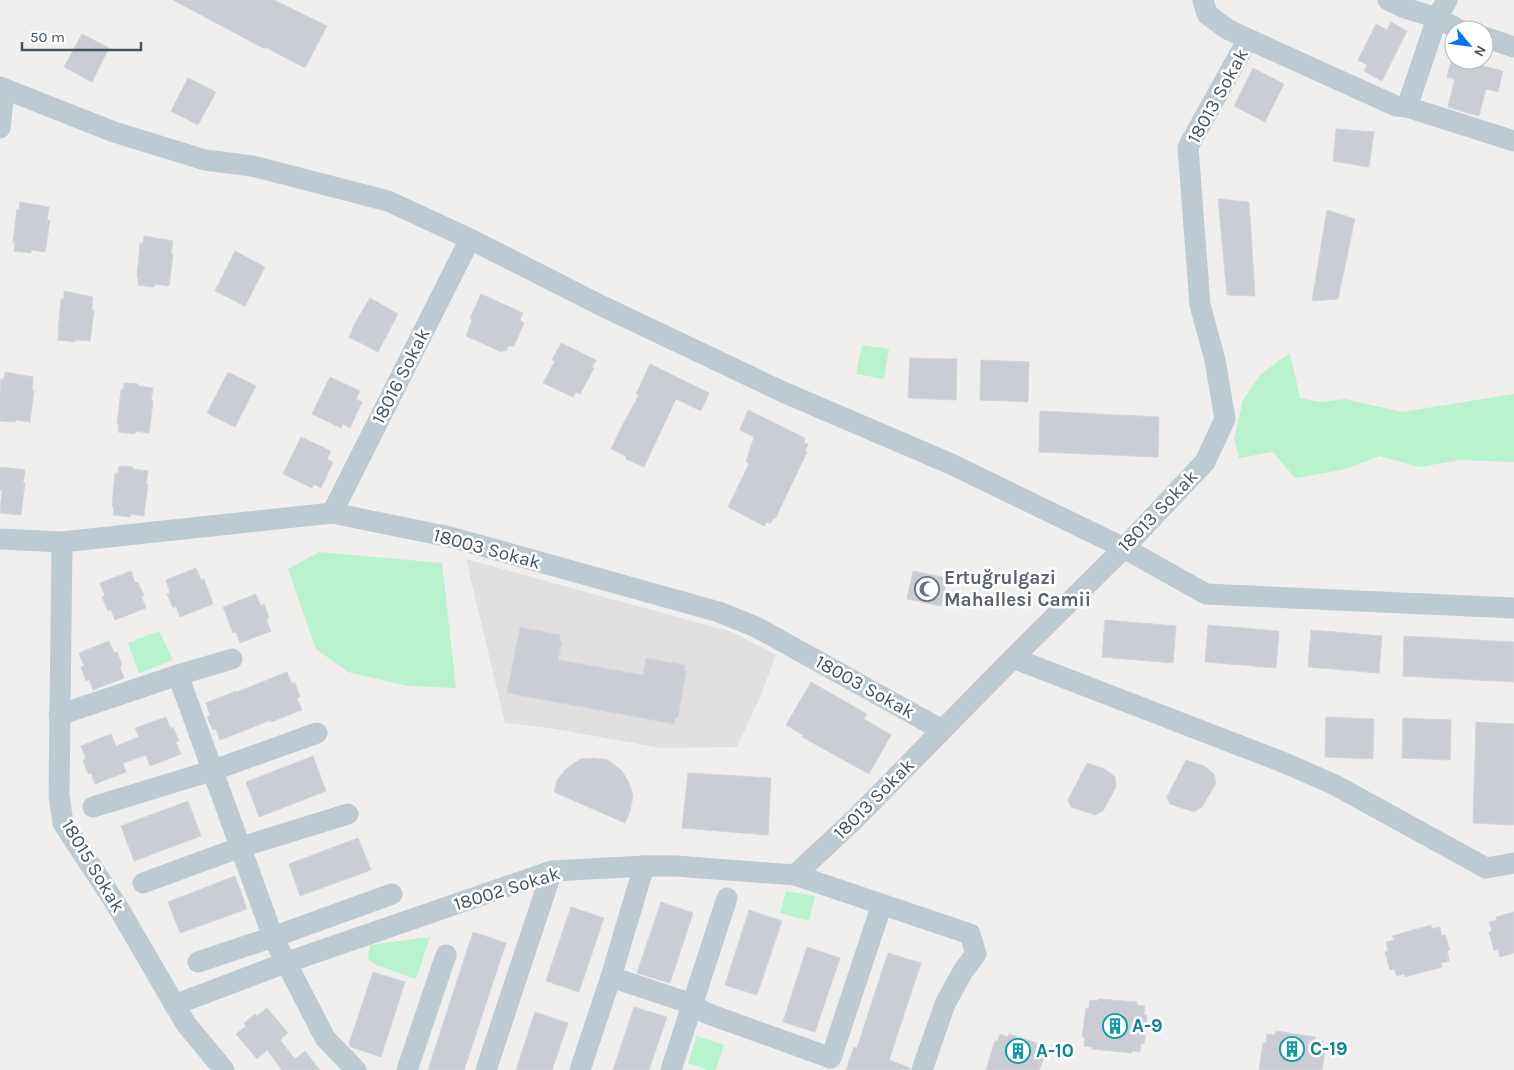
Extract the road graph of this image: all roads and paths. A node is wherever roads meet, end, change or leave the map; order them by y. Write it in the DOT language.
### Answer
graph roads {
  1 [pos="1203,0"];
  2 [pos="1388,0"];
  3 [pos="1442,9"];
  4 [pos="1451,20"];
  5 [pos="1248,40"];
  6 [pos="1494,41"];
  7 [pos="1514,47"];
  8 [pos="2,89"];
  9 [pos="1407,107"];
  10 [pos="0,128"];
  11 [pos="1514,141"];
  12 [pos="470,239"];
  13 [pos="332,513"];
  14 [pos="0,539"];
  15 [pos="62,542"];
  16 [pos="1124,548"];
  17 [pos="1514,608"];
  18 [pos="1013,658"];
  19 [pos="232,659"];
  20 [pos="178,675"];
  21 [pos="59,715"];
  22 [pos="942,730"];
  23 [pos="317,733"];
  24 [pos="214,770"];
  25 [pos="93,807"];
  26 [pos="348,814"];
  27 [pos="241,847"];
  28 [pos="1514,863"];
  29 [pos="644,866"];
  30 [pos="552,871"];
  31 [pos="795,875"];
  32 [pos="143,883"];
  33 [pos="392,894"];
  34 [pos="727,898"];
  35 [pos="882,904"];
  36 [pos="273,937"];
  37 [pos="446,955"];
  38 [pos="198,962"];
  39 [pos="286,963"];
  40 [pos="611,977"];
  41 [pos="692,1004"];
  42 [pos="174,1005"];
  43 [pos="224,1070"];
  44 [pos="356,1070"];
  45 [pos="407,1070"];
  46 [pos="486,1070"];
  47 [pos="580,1070"];
  48 [pos="670,1070"];
  49 [pos="922,1070"];
  1 -- 5 [label="street"];
  2 -- 3 [label="street"];
  3 -- 4 [label="street"];
  3 -- 9 [label="street"];
  5 -- 9 [label="street"];
  5 -- 16 [label="street, 18013 Sokak"];
  6 -- 7 [label="street"];
  8 -- 10 [label="street"];
  8 -- 12 [label="street"];
  9 -- 11 [label="street"];
  12 -- 13 [label="street, 18016 Sokak"];
  12 -- 16 [label="street"];
  13 -- 15 [label="street, 18003 Sokak"];
  13 -- 22 [label="street, 18003 Sokak"];
  14 -- 15 [label="street, 18003 Sokak"];
  15 -- 21 [label="street, 18015 Sokak"];
  16 -- 17 [label="street"];
  16 -- 18 [label="street, 18013 Sokak"];
  18 -- 22 [label="street, 18013 Sokak"];
  18 -- 28 [label="street"];
  19 -- 20 [label="street"];
  20 -- 21 [label="street"];
  20 -- 24 [label="street"];
  21 -- 42 [label="street, 18015 Sokak"];
  22 -- 31 [label="street, 18013 Sokak"];
  23 -- 24 [label="street"];
  24 -- 25 [label="street"];
  24 -- 27 [label="street"];
  26 -- 27 [label="street"];
  27 -- 32 [label="street"];
  27 -- 36 [label="street"];
  29 -- 30 [label="street, 18002 Sokak"];
  29 -- 31 [label="street, 18002 Sokak"];
  29 -- 40 [label="street"];
  30 -- 39 [label="street, 18002 Sokak"];
  30 -- 46 [label="street"];
  31 -- 35 [label="street, 18002 Sokak"];
  33 -- 36 [label="street"];
  34 -- 41 [label="street"];
  35 -- 41 [label="street"];
  35 -- 49 [label="street, 18002 Sokak"];
  36 -- 38 [label="street"];
  36 -- 39 [label="street"];
  37 -- 45 [label="street"];
  39 -- 42 [label="street, 18002 Sokak"];
  39 -- 44 [label="street"];
  40 -- 41 [label="street"];
  40 -- 47 [label="street"];
  41 -- 48 [label="street"];
  42 -- 43 [label="street, 18015 Sokak"];
}
